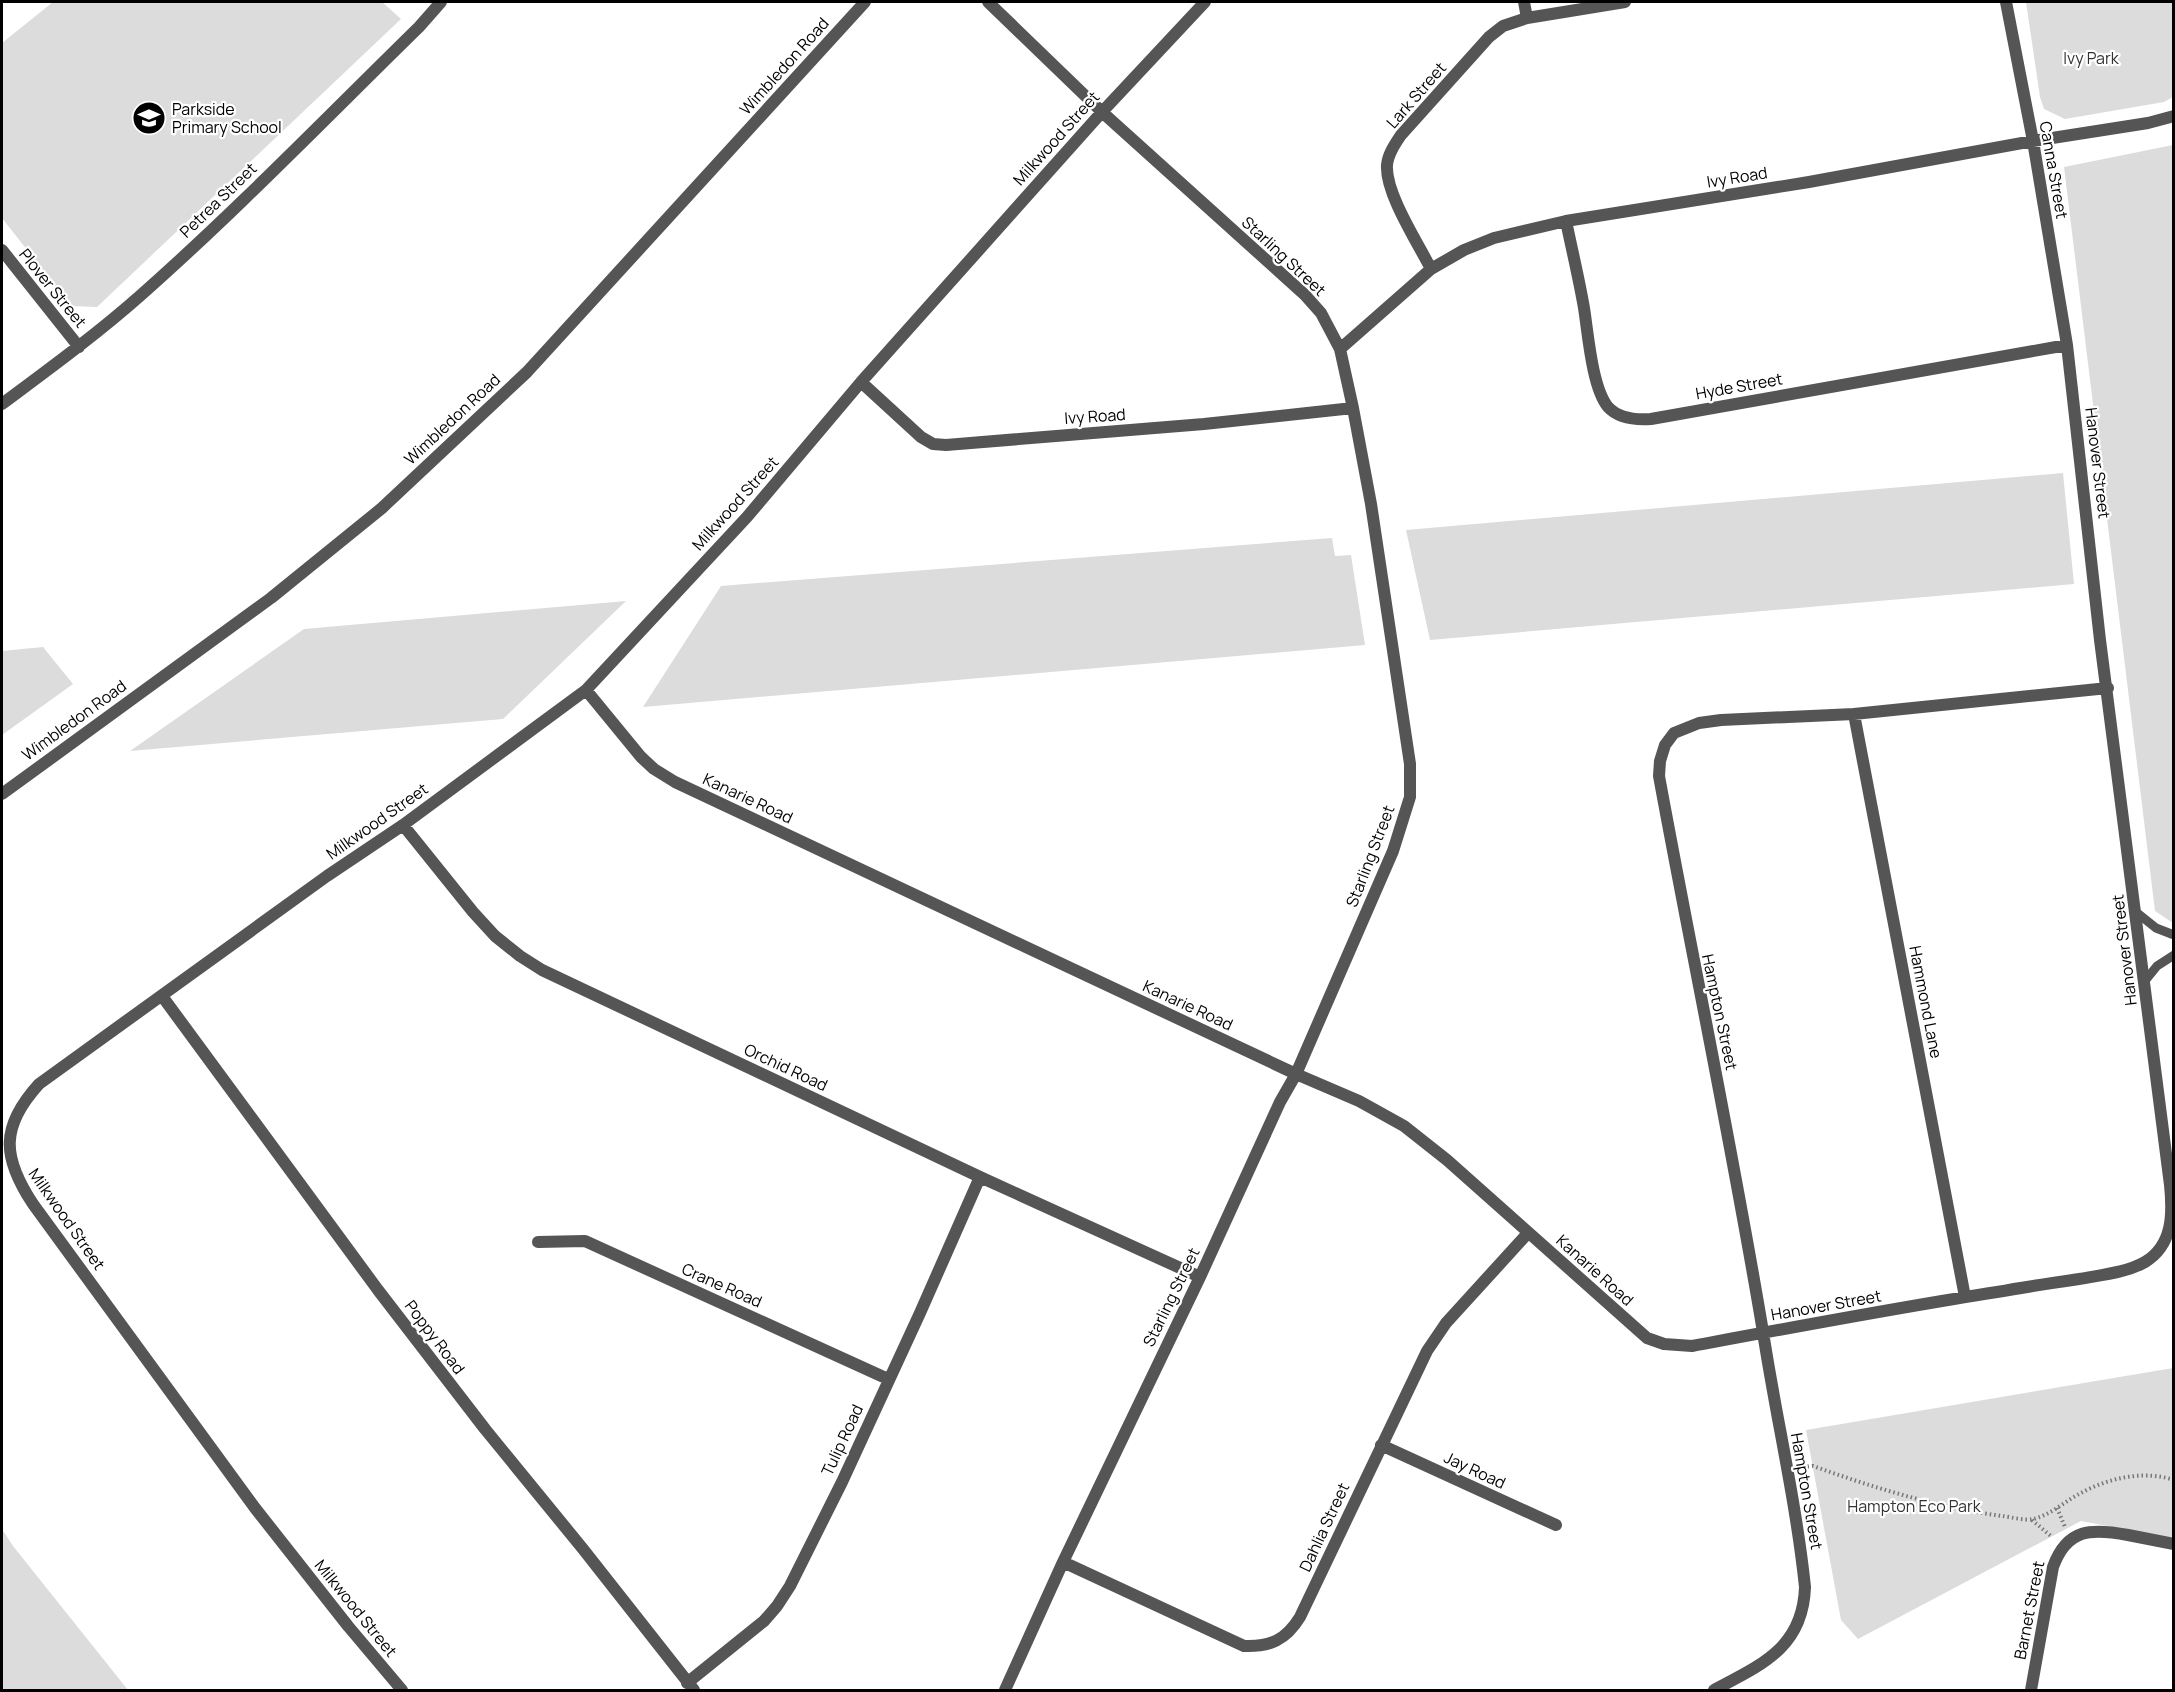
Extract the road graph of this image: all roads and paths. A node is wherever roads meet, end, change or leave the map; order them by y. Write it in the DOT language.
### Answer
graph roads {
  1 [pos="441,2"];
  2 [pos="865,2"];
  3 [pos="988,2"];
  4 [pos="1205,2"];
  5 [pos="1524,2"];
  6 [pos="1625,2"];
  7 [pos="2006,2"];
  8 [pos="1527,18"];
  9 [pos="1102,112"];
  10 [pos="2174,116"];
  11 [pos="2033,141"];
  12 [pos="1566,221"];
  13 [pos="2,250"];
  14 [pos="1431,269"];
  15 [pos="2067,345"];
  16 [pos="79,347"];
  17 [pos="1340,349"];
  18 [pos="861,382"];
  19 [pos="2,404"];
  20 [pos="1353,408"];
  21 [pos="2108,688"];
  22 [pos="586,690"];
  23 [pos="1854,714"];
  24 [pos="2,794"];
  25 [pos="403,825"];
  26 [pos="2136,912"];
  27 [pos="2174,934"];
  28 [pos="2174,955"];
  29 [pos="2144,982"];
  30 [pos="162,996"];
  31 [pos="1296,1074"];
  32 [pos="980,1177"];
  33 [pos="1528,1233"];
  34 [pos="538,1242"];
  35 [pos="1200,1277"];
  36 [pos="1965,1297"];
  37 [pos="1763,1333"];
  38 [pos="888,1379"];
  39 [pos="1381,1445"];
  40 [pos="1788,1470"];
  41 [pos="2174,1480"];
  42 [pos="2032,1520"];
  43 [pos="1556,1526"];
  44 [pos="2174,1544"];
  45 [pos="2063,1547"];
  46 [pos="1063,1562"];
  47 [pos="690,1687"];
  48 [pos="402,1690"];
  49 [pos="1005,1690"];
  50 [pos="1714,1690"];
  51 [pos="2031,1690"];
  1 -- 16 [label="street, Petrea Street"];
  2 -- 24 [label="street, Wimbledon Road"];
  3 -- 9 [label="street, Starling Street"];
  4 -- 9 [label="street, Milkwood Street"];
  5 -- 8 [label="street"];
  6 -- 8 [label="street, Lark Street"];
  7 -- 11 [label="street, Canna Street"];
  8 -- 14 [label="street, Lark Street"];
  9 -- 17 [label="street, Starling Street"];
  9 -- 18 [label="street, Milkwood Street"];
  10 -- 11 [label="street, Ivy Road"];
  11 -- 12 [label="street, Ivy Road"];
  11 -- 15 [label="street, Canna Street"];
  12 -- 14 [label="street, Ivy Road"];
  12 -- 15 [label="street, Hyde Street"];
  13 -- 16 [label="street, Plover Street"];
  14 -- 17 [label="street, Ivy Road"];
  15 -- 21 [label="street, Hanover Street"];
  16 -- 19 [label="street, Petrea Street"];
  17 -- 20 [label="street, Starling Street"];
  18 -- 20 [label="street, Ivy Road"];
  18 -- 22 [label="street, Milkwood Street"];
  20 -- 31 [label="street, Starling Street"];
  21 -- 23 [label="street, Hampton Street"];
  21 -- 26 [label="street, Hanover Street"];
  22 -- 25 [label="street, Milkwood Street"];
  22 -- 31 [label="street, Kanarie Road"];
  23 -- 36 [label="street, Hammond Lane"];
  23 -- 37 [label="street, Hampton Street"];
  25 -- 30 [label="street, Milkwood Street"];
  25 -- 32 [label="street, Orchid Road"];
  26 -- 27 [label="lane"];
  26 -- 29 [label="street, Hanover Street"];
  28 -- 29 [label="lane"];
  29 -- 36 [label="street, Hanover Street"];
  30 -- 47 [label="street, Poppy Road"];
  30 -- 48 [label="street, Milkwood Street"];
  31 -- 33 [label="street, Kanarie Road"];
  31 -- 35 [label="street, Starling Street"];
  32 -- 35 [label="street, Orchid Road"];
  32 -- 38 [label="street, Tulip Road"];
  33 -- 37 [label="street, Kanarie Road"];
  33 -- 39 [label="street, Dahlia Street"];
  34 -- 38 [label="street, Crane Road"];
  35 -- 46 [label="street, Starling Street"];
  36 -- 37 [label="street, Hanover Street"];
  37 -- 40 [label="street, Hampton Street"];
  38 -- 47 [label="street, Tulip Road"];
  39 -- 43 [label="street, Jay Road"];
  39 -- 46 [label="street, Dahlia Street"];
  40 -- 42 [label="path"];
  40 -- 50 [label="street, Hampton Street"];
  41 -- 42 [label="path"];
  42 -- 45 [label="path"];
  44 -- 45 [label="street, Barnet Street"];
  45 -- 51 [label="street, Barnet Street"];
  46 -- 49 [label="street, Starling Street"];
}
